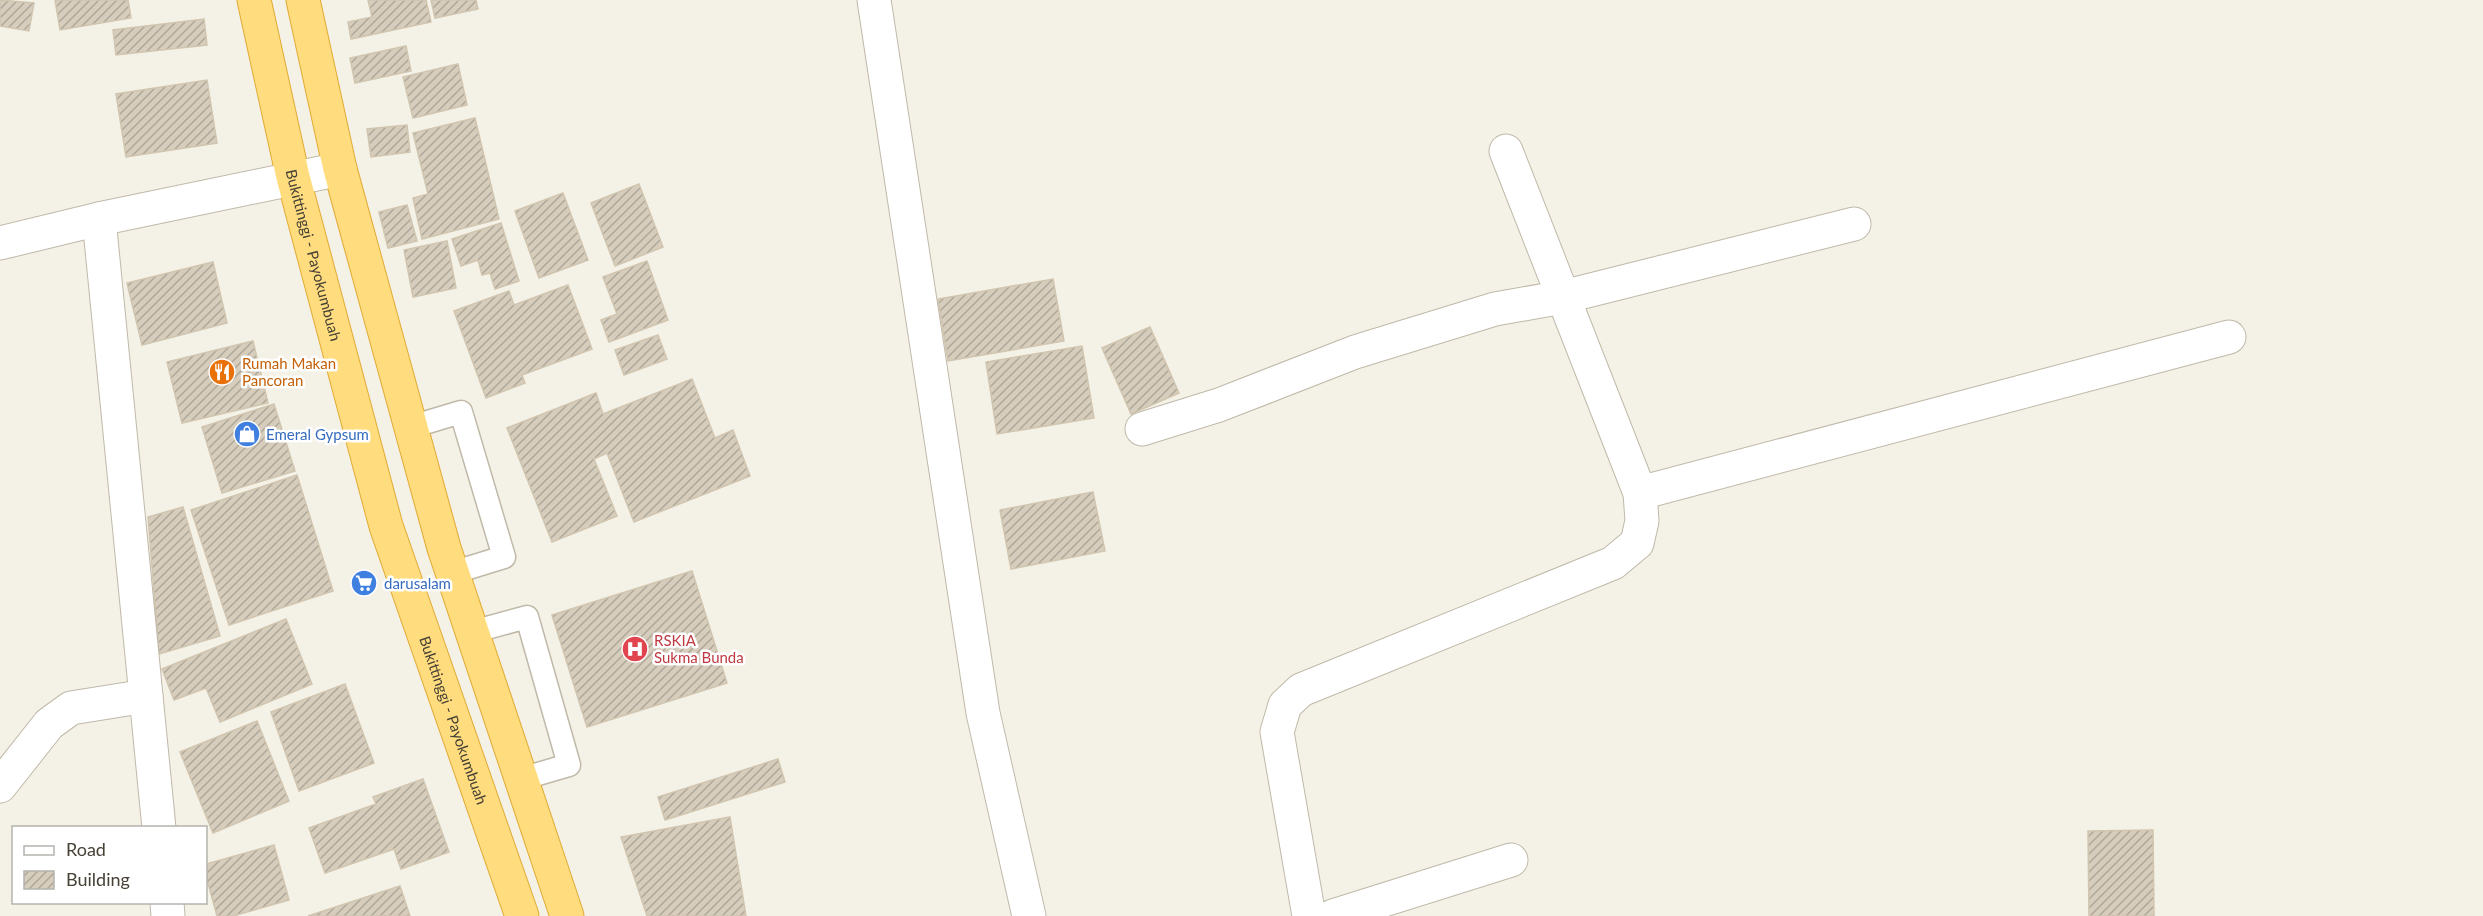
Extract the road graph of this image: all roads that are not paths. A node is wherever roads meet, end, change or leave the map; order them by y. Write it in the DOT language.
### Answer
graph roads {
  1 [pos="254,0"];
  2 [pos="303,0"];
  3 [pos="874,0"];
  4 [pos="1506,151"];
  5 [pos="340,169"];
  6 [pos="293,177"];
  7 [pos="99,219"];
  8 [pos="1854,224"];
  9 [pos="0,243"];
  10 [pos="1563,297"];
  11 [pos="2229,337"];
  12 [pos="411,427"];
  13 [pos="1142,429"];
  14 [pos="1640,493"];
  15 [pos="452,573"];
  16 [pos="472,632"];
  17 [pos="146,696"];
  18 [pos="521,779"];
  19 [pos="0,786"];
  20 [pos="159,826"];
  21 [pos="1511,860"];
  22 [pos="522,916"];
  23 [pos="567,916"];
  24 [pos="1029,916"];
  25 [pos="1309,916"];
  26 [pos="1333,916"];
  1 -- 6 [label="highway, Bukittinggi - Payokumbuah"];
  2 -- 5 [label="highway"];
  3 -- 24 [label="street"];
  4 -- 10 [label="street"];
  5 -- 6 [label="street"];
  5 -- 12 [label="highway"];
  6 -- 7 [label="street"];
  6 -- 22 [label="highway, Bukittinggi - Payokumbuah"];
  7 -- 9 [label="street"];
  7 -- 17 [label="street"];
  8 -- 10 [label="street"];
  10 -- 13 [label="street"];
  10 -- 14 [label="street"];
  11 -- 14 [label="street"];
  12 -- 15 [label="highway"];
  12 -- 15 [label="lane"];
  14 -- 25 [label="street"];
  15 -- 16 [label="highway"];
  16 -- 18 [label="highway"];
  16 -- 18 [label="lane"];
  17 -- 19 [label="street"];
  17 -- 20 [label="street"];
  18 -- 23 [label="highway"];
  21 -- 26 [label="street"];
}
